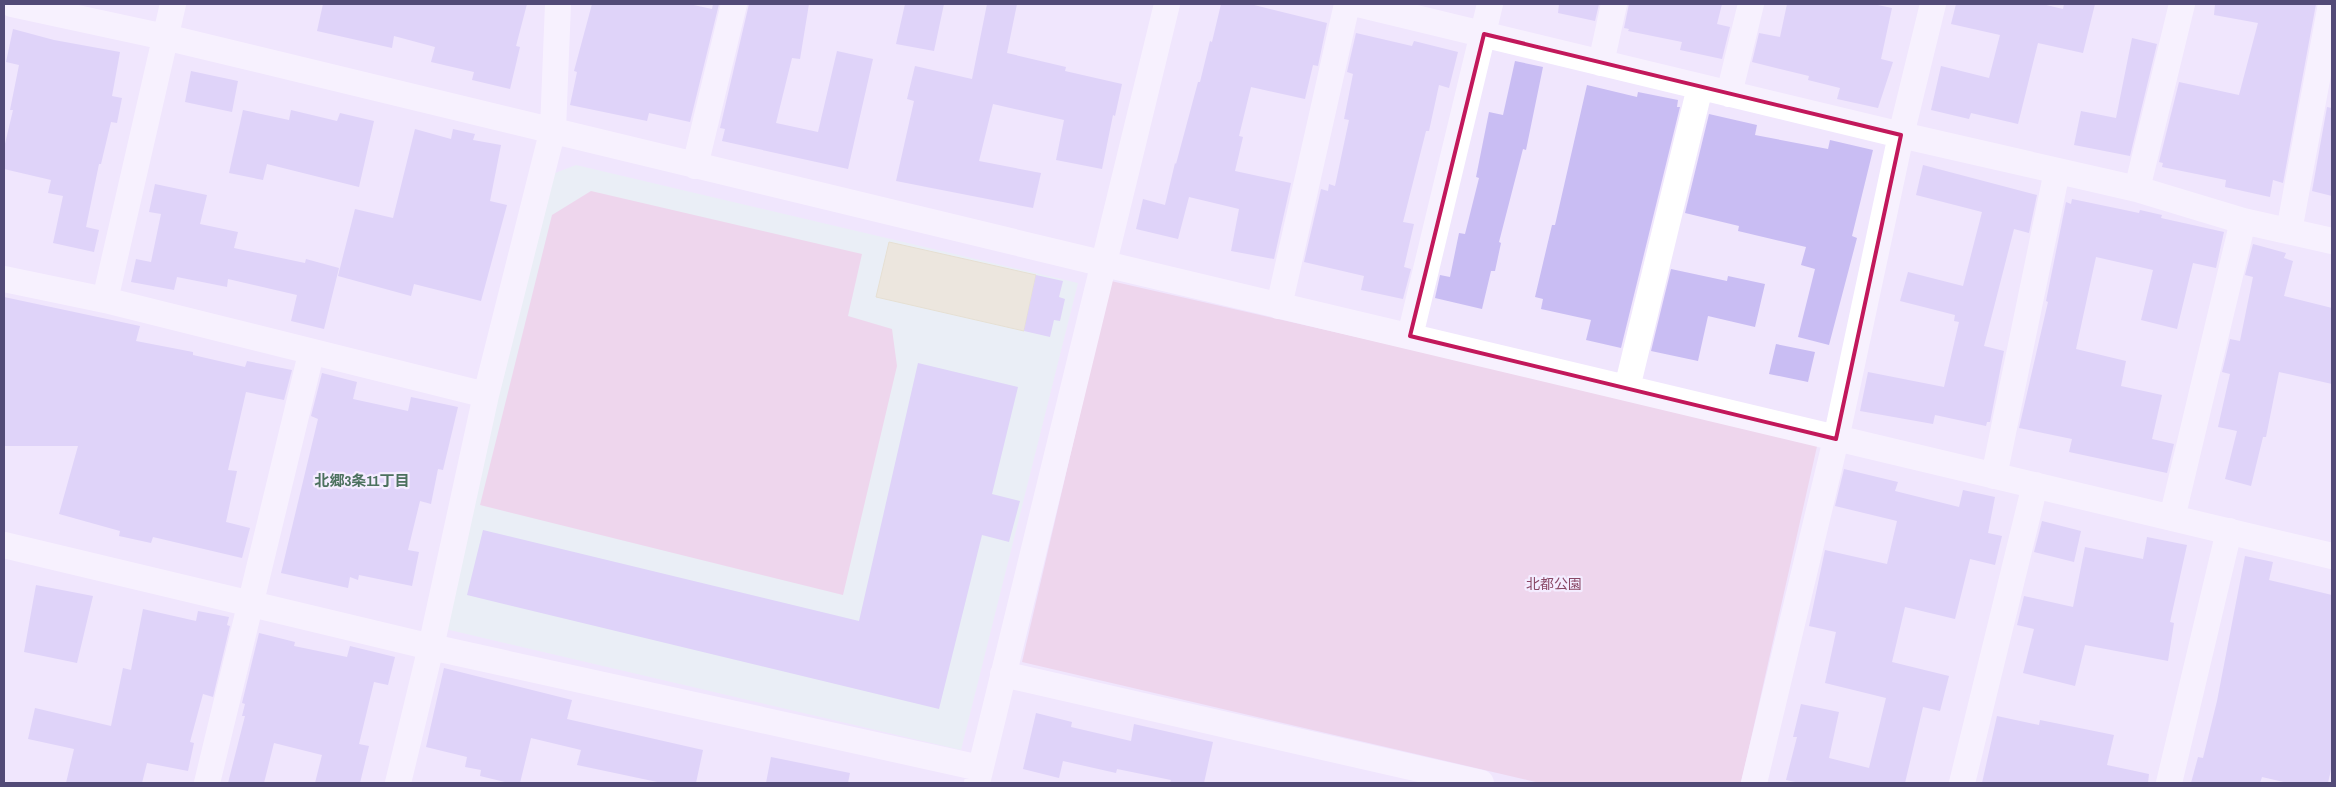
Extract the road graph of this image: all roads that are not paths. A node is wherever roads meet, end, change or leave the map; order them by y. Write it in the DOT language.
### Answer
graph roads {
  1 [pos="12,4"];
  2 [pos="173,4"];
  3 [pos="558,4"];
  4 [pos="734,4"];
  5 [pos="1167,4"];
  6 [pos="1347,4"];
  7 [pos="1358,4"];
  8 [pos="1490,4"];
  9 [pos="1614,4"];
  10 [pos="1751,4"];
  11 [pos="1933,4"];
  12 [pos="2182,4"];
  13 [pos="2331,4"];
  14 [pos="1484,34"];
  15 [pos="165,37"];
  16 [pos="1601,62"];
  17 [pos="1700,87"];
  18 [pos="1729,94"];
  19 [pos="553,129"];
  20 [pos="1901,135"];
  21 [pos="695,166"];
  22 [pos="2057,171"];
  23 [pos="2137,189"];
  24 [pos="2243,221"];
  25 [pos="2289,231"];
  26 [pos="2332,241"];
  27 [pos="1105,264"];
  28 [pos="4,279"];
  29 [pos="105,300"];
  30 [pos="1279,306"];
  31 [pos="1410,336"];
  32 [pos="311,354"];
  33 [pos="1627,388"];
  34 [pos="486,395"];
  35 [pos="1836,438"];
  36 [pos="1994,476"];
  37 [pos="2035,485"];
  38 [pos="2172,518"];
  39 [pos="2229,531"];
  40 [pos="4,545"];
  41 [pos="2332,556"];
  42 [pos="250,602"];
  43 [pos="432,647"];
  44 [pos="1003,674"];
  45 [pos="978,775"];
  46 [pos="207,783"];
  47 [pos="398,783"];
  48 [pos="1481,783"];
  49 [pos="1754,783"];
  50 [pos="1962,783"];
  51 [pos="2169,783"];
  1 -- 15 [label="street"];
  2 -- 15 [label="street"];
  3 -- 19 [label="street"];
  4 -- 21 [label="street"];
  5 -- 27 [label="street"];
  6 -- 30 [label="street"];
  7 -- 14 [label="street"];
  8 -- 14 [label="street"];
  9 -- 16 [label="street"];
  10 -- 18 [label="street"];
  11 -- 20 [label="street"];
  12 -- 23 [label="street"];
  13 -- 25 [label="street"];
  14 -- 16 [label="street"];
  14 -- 31 [label="street"];
  15 -- 19 [label="street"];
  15 -- 29 [label="street"];
  16 -- 17 [label="street"];
  17 -- 18 [label="street"];
  17 -- 33 [label="street"];
  18 -- 20 [label="street"];
  19 -- 21 [label="street"];
  19 -- 34 [label="street"];
  20 -- 22 [label="street"];
  20 -- 35 [label="street"];
  21 -- 27 [label="street"];
  22 -- 23 [label="street"];
  22 -- 36 [label="street"];
  23 -- 24 [label="street"];
  24 -- 25 [label="street"];
  24 -- 38 [label="street"];
  25 -- 26 [label="street"];
  27 -- 30 [label="street"];
  27 -- 44 [label="street"];
  28 -- 29 [label="street"];
  29 -- 32 [label="street"];
  30 -- 31 [label="street"];
  31 -- 33 [label="street"];
  32 -- 34 [label="street"];
  32 -- 42 [label="street"];
  33 -- 35 [label="street"];
  34 -- 43 [label="street"];
  35 -- 36 [label="street"];
  35 -- 49 [label="street"];
  36 -- 37 [label="street"];
  37 -- 38 [label="street"];
  37 -- 50 [label="street"];
  38 -- 39 [label="street"];
  39 -- 41 [label="street"];
  39 -- 51 [label="street"];
  40 -- 42 [label="street"];
  42 -- 43 [label="street"];
  42 -- 46 [label="street"];
  43 -- 45 [label="street"];
  43 -- 47 [label="street"];
  44 -- 45 [label="street"];
  44 -- 48 [label="street"];
}
